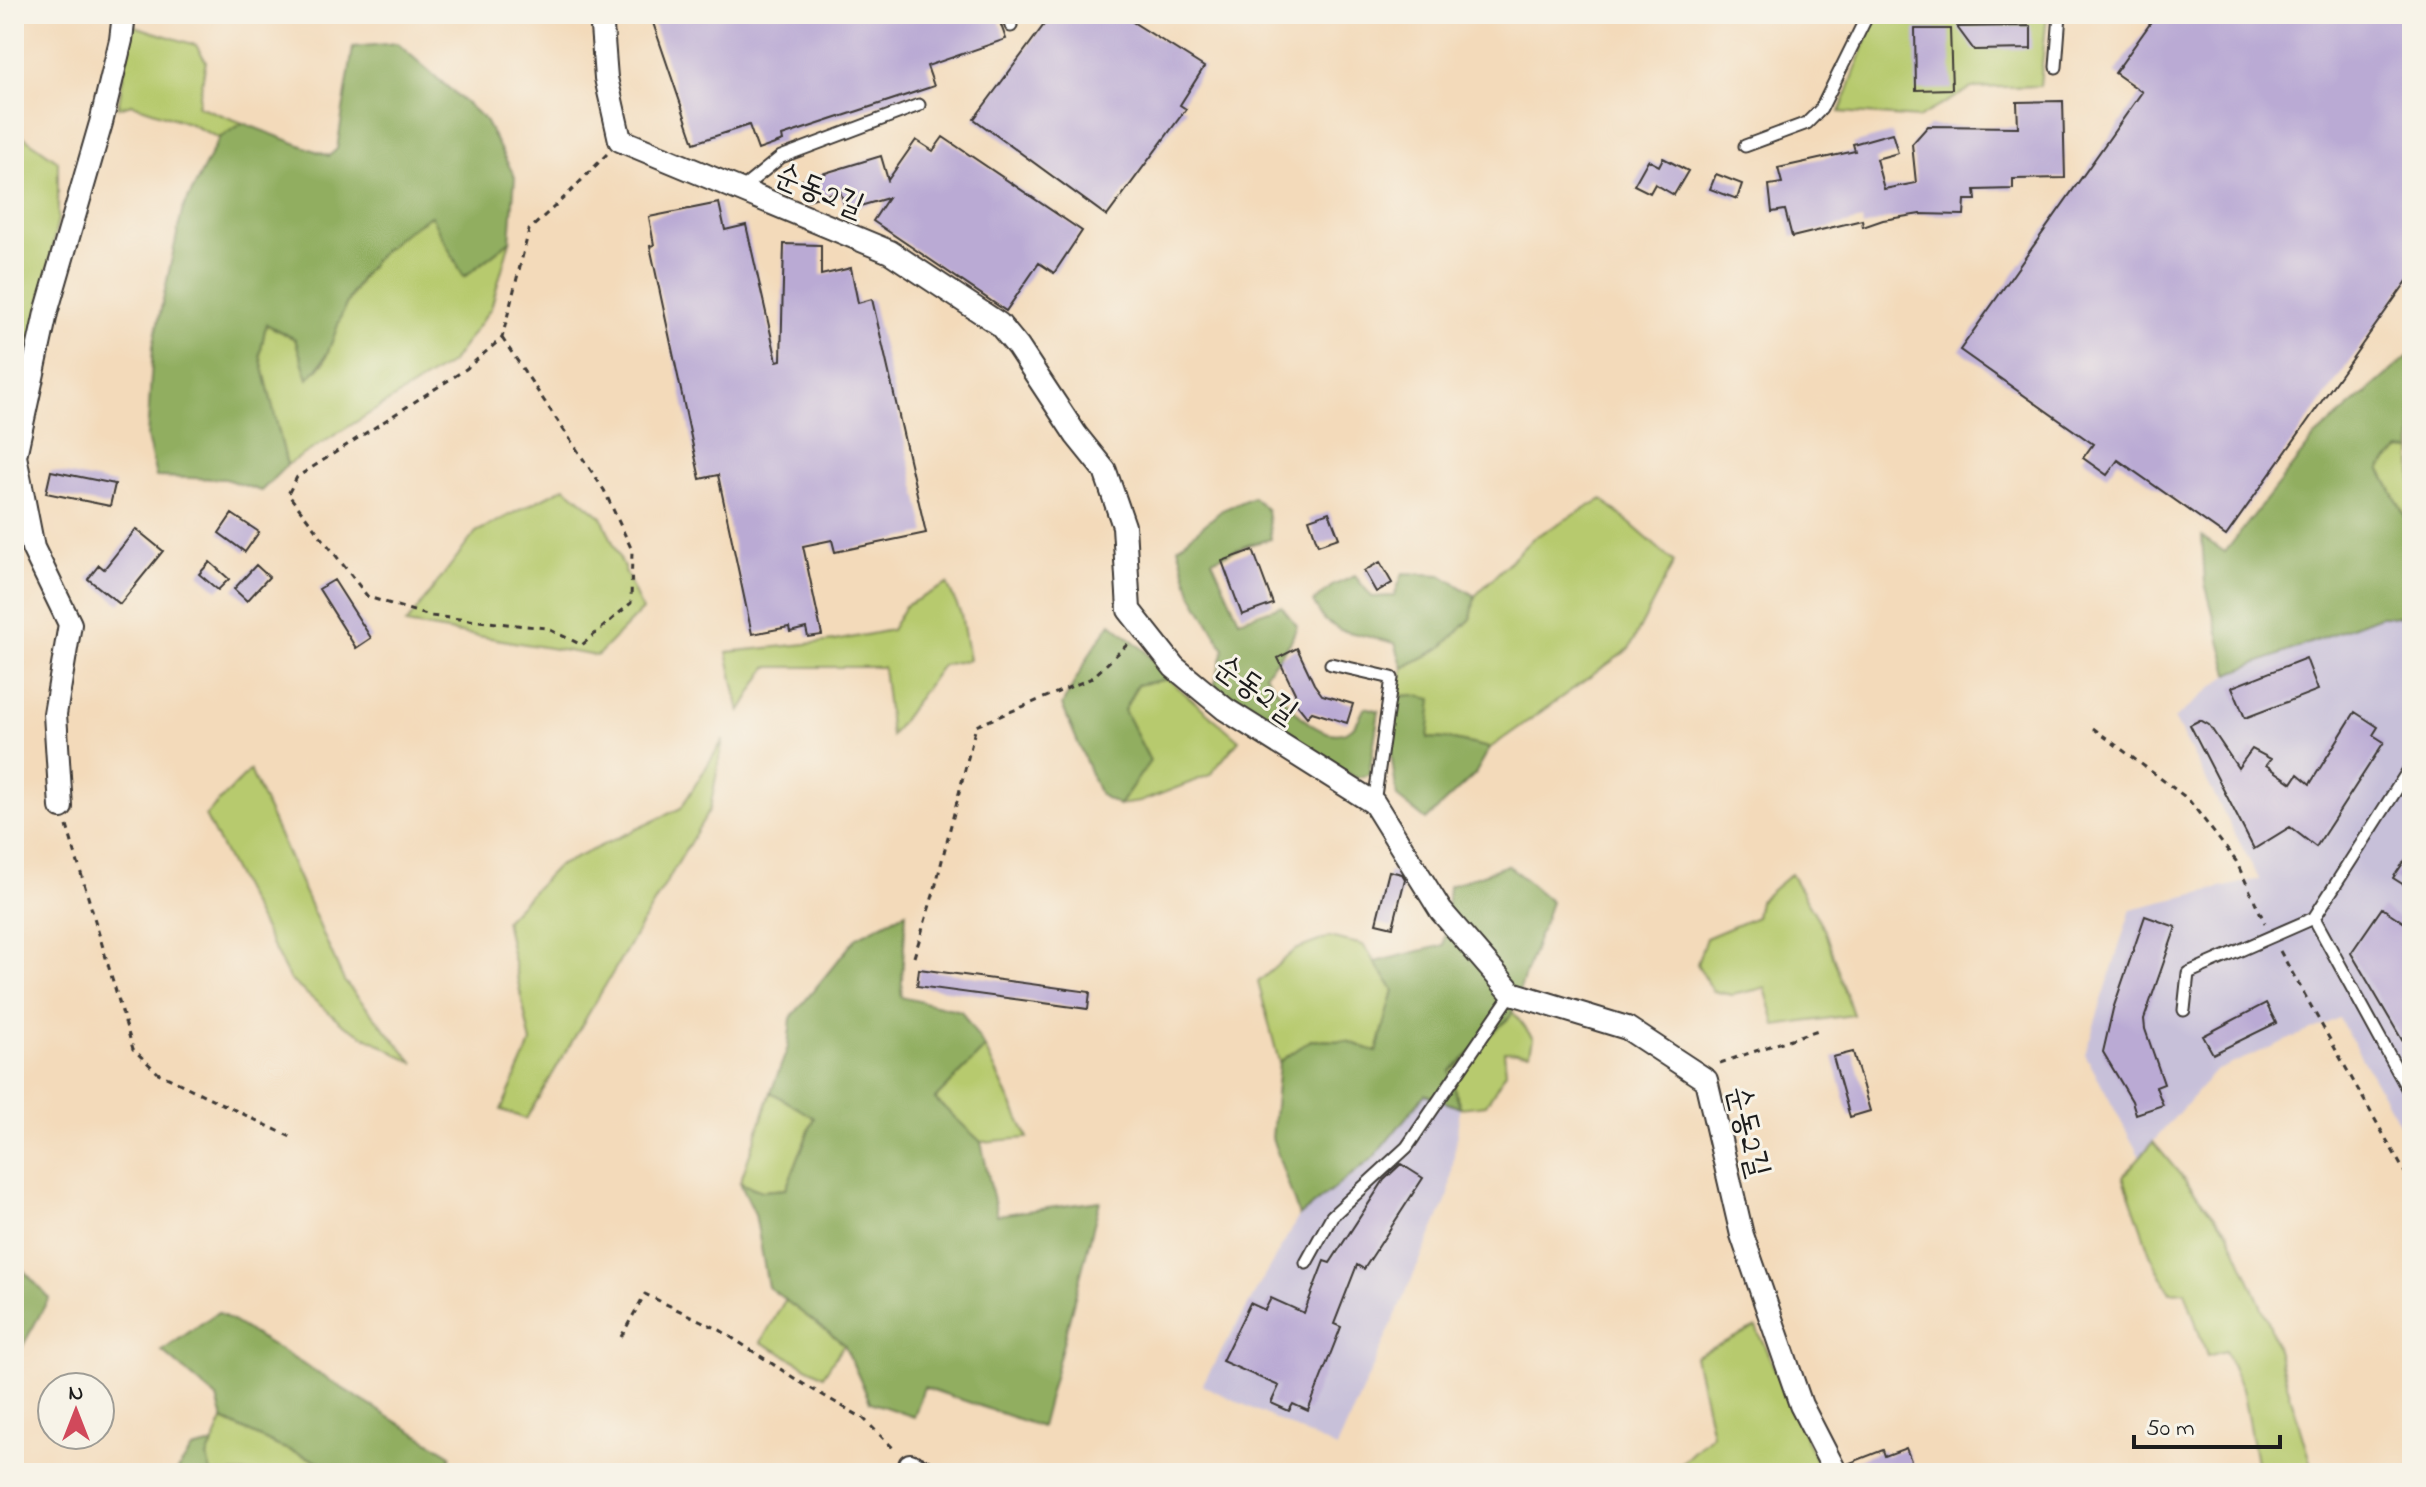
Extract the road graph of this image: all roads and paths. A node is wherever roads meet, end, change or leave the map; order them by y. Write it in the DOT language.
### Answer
graph roads {
  1 [pos="124,14"];
  2 [pos="601,14"];
  3 [pos="1007,14"];
  4 [pos="1868,14"];
  5 [pos="2060,14"];
  6 [pos="1011,26"];
  7 [pos="2056,67"];
  8 [pos="919,105"];
  9 [pos="620,140"];
  10 [pos="1745,146"];
  11 [pos="739,191"];
  12 [pos="502,338"];
  13 [pos="1144,629"];
  14 [pos="1331,664"];
  15 [pos="2412,765"];
  16 [pos="1374,803"];
  17 [pos="61,807"];
  18 [pos="2314,918"];
  19 [pos="914,957"];
  20 [pos="1512,993"];
  21 [pos="2184,1010"];
  22 [pos="1821,1029"];
  23 [pos="1694,1072"];
  24 [pos="2412,1097"];
  25 [pos="295,1139"];
  26 [pos="1306,1263"];
  27 [pos="621,1337"];
  28 [pos="919,1469"];
  29 [pos="1836,1473"];
  1 -- 17 [label="street"];
  2 -- 9 [label="street"];
  3 -- 6 [label="lane"];
  4 -- 10 [label="lane"];
  5 -- 7 [label="lane"];
  8 -- 11 [label="lane"];
  9 -- 11 [label="street, 순동2길"];
  9 -- 12 [label="path"];
  11 -- 13 [label="street, 순동2길"];
  12 -- 12 [label="path"];
  13 -- 16 [label="street, 순동2길"];
  13 -- 19 [label="path"];
  14 -- 16 [label="lane"];
  15 -- 18 [label="lane"];
  16 -- 20 [label="street, 순동2길"];
  17 -- 25 [label="path"];
  18 -- 21 [label="lane"];
  18 -- 24 [label="lane"];
  20 -- 23 [label="street, 순동2길"];
  20 -- 26 [label="lane"];
  22 -- 23 [label="path"];
  23 -- 29 [label="street, 순동2길"];
  27 -- 28 [label="path"];
}
